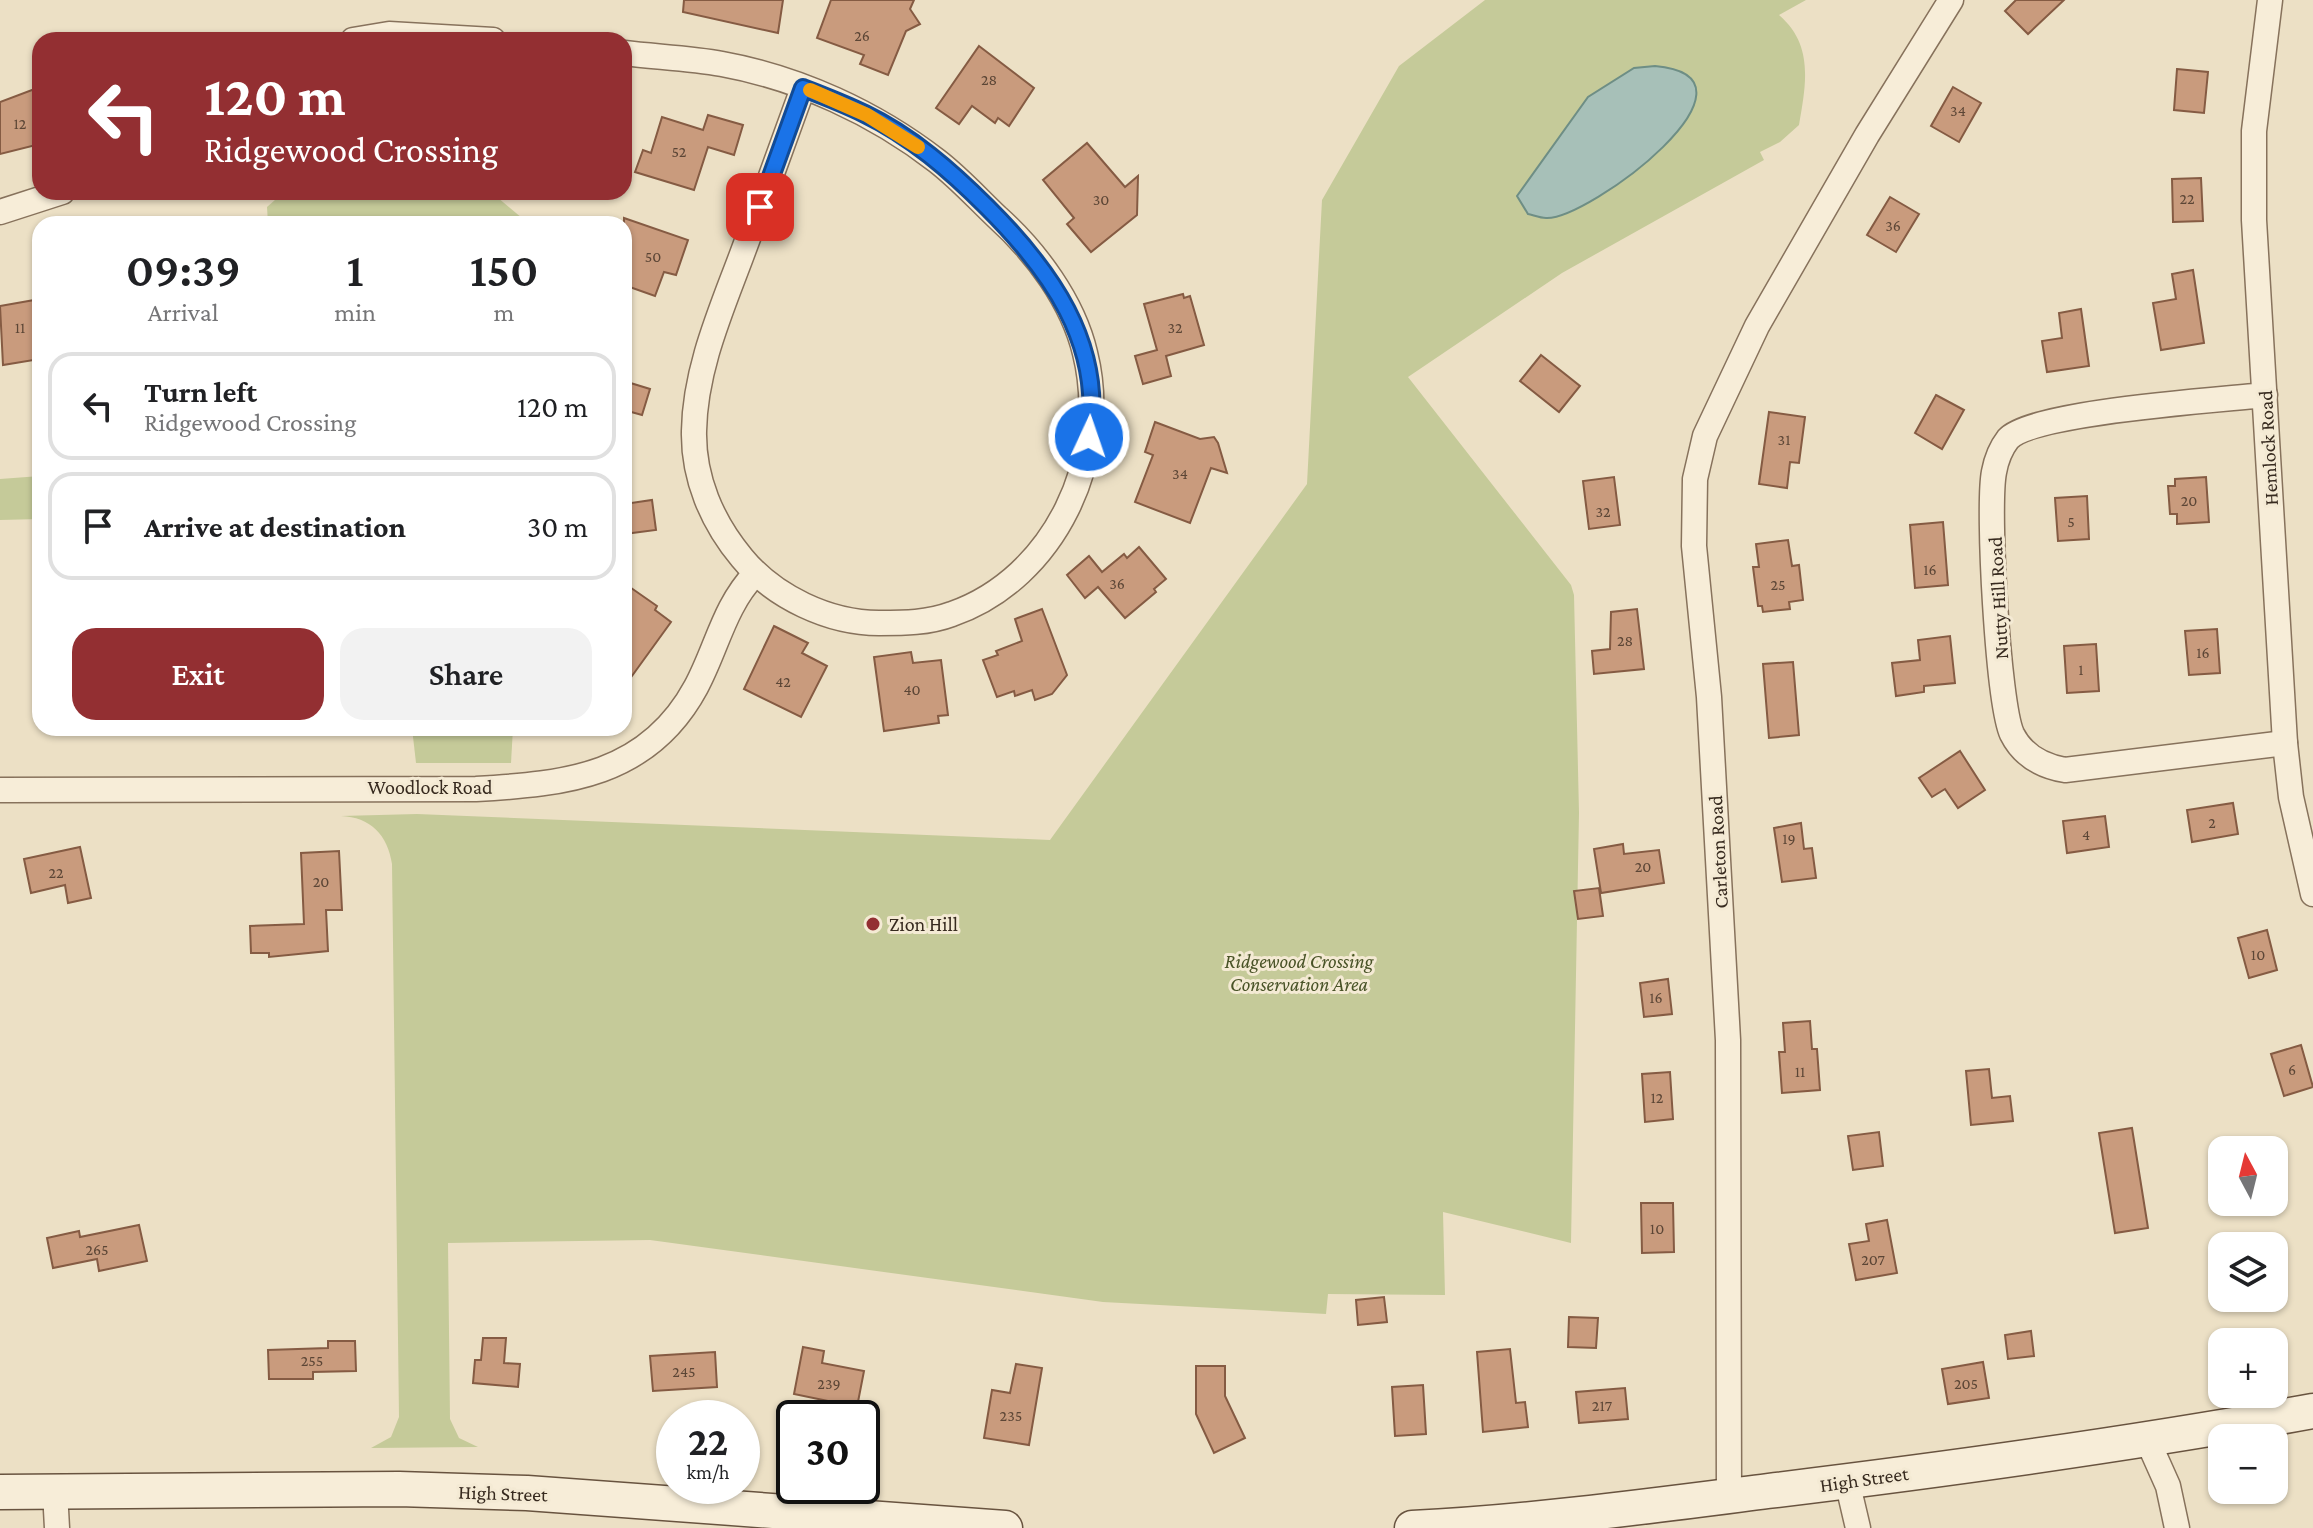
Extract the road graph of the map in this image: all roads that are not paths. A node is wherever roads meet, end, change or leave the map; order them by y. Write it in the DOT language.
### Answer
graph roads {
  1 [pos="1951,0"];
  2 [pos="2270,0"];
  3 [pos="632,54"];
  4 [pos="803,88"];
  5 [pos="37,200"];
  6 [pos="0,212"];
  7 [pos="2265,395"];
  8 [pos="755,574"];
  9 [pos="2285,743"];
  10 [pos="0,790"];
  11 [pos="2313,894"];
  12 [pos="2313,1411"];
  13 [pos="2147,1439"];
  14 [pos="1847,1481"];
  15 [pos="55,1491"];
  16 [pos="0,1492"];
  17 [pos="1729,1496"];
  18 [pos="824,1521"];
  19 [pos="57,1528"];
  20 [pos="1005,1528"];
  21 [pos="1412,1528"];
  22 [pos="1858,1528"];
  23 [pos="2177,1528"];
  1 -- 17 [label="street, Carleton Road"];
  2 -- 7 [label="street, Hemlock Road"];
  3 -- 4 [label="street"];
  4 -- 8 [label="street"];
  4 -- 8 [label="street"];
  5 -- 6 [label="street"];
  7 -- 9 [label="street, Hemlock Road"];
  7 -- 9 [label="street, Nutty Hill Road"];
  8 -- 10 [label="street, Woodlock Road"];
  9 -- 11 [label="street, Hemlock Road"];
  12 -- 13 [label="main road, High Street"];
  13 -- 14 [label="main road, High Street"];
  13 -- 23 [label="street"];
  14 -- 17 [label="main road, High Street"];
  14 -- 22 [label="street"];
  15 -- 16 [label="main road, High Street"];
  15 -- 18 [label="main road, High Street"];
  15 -- 19 [label="street"];
  17 -- 21 [label="main road, High Street"];
  18 -- 20 [label="main road, High Street"];
}
